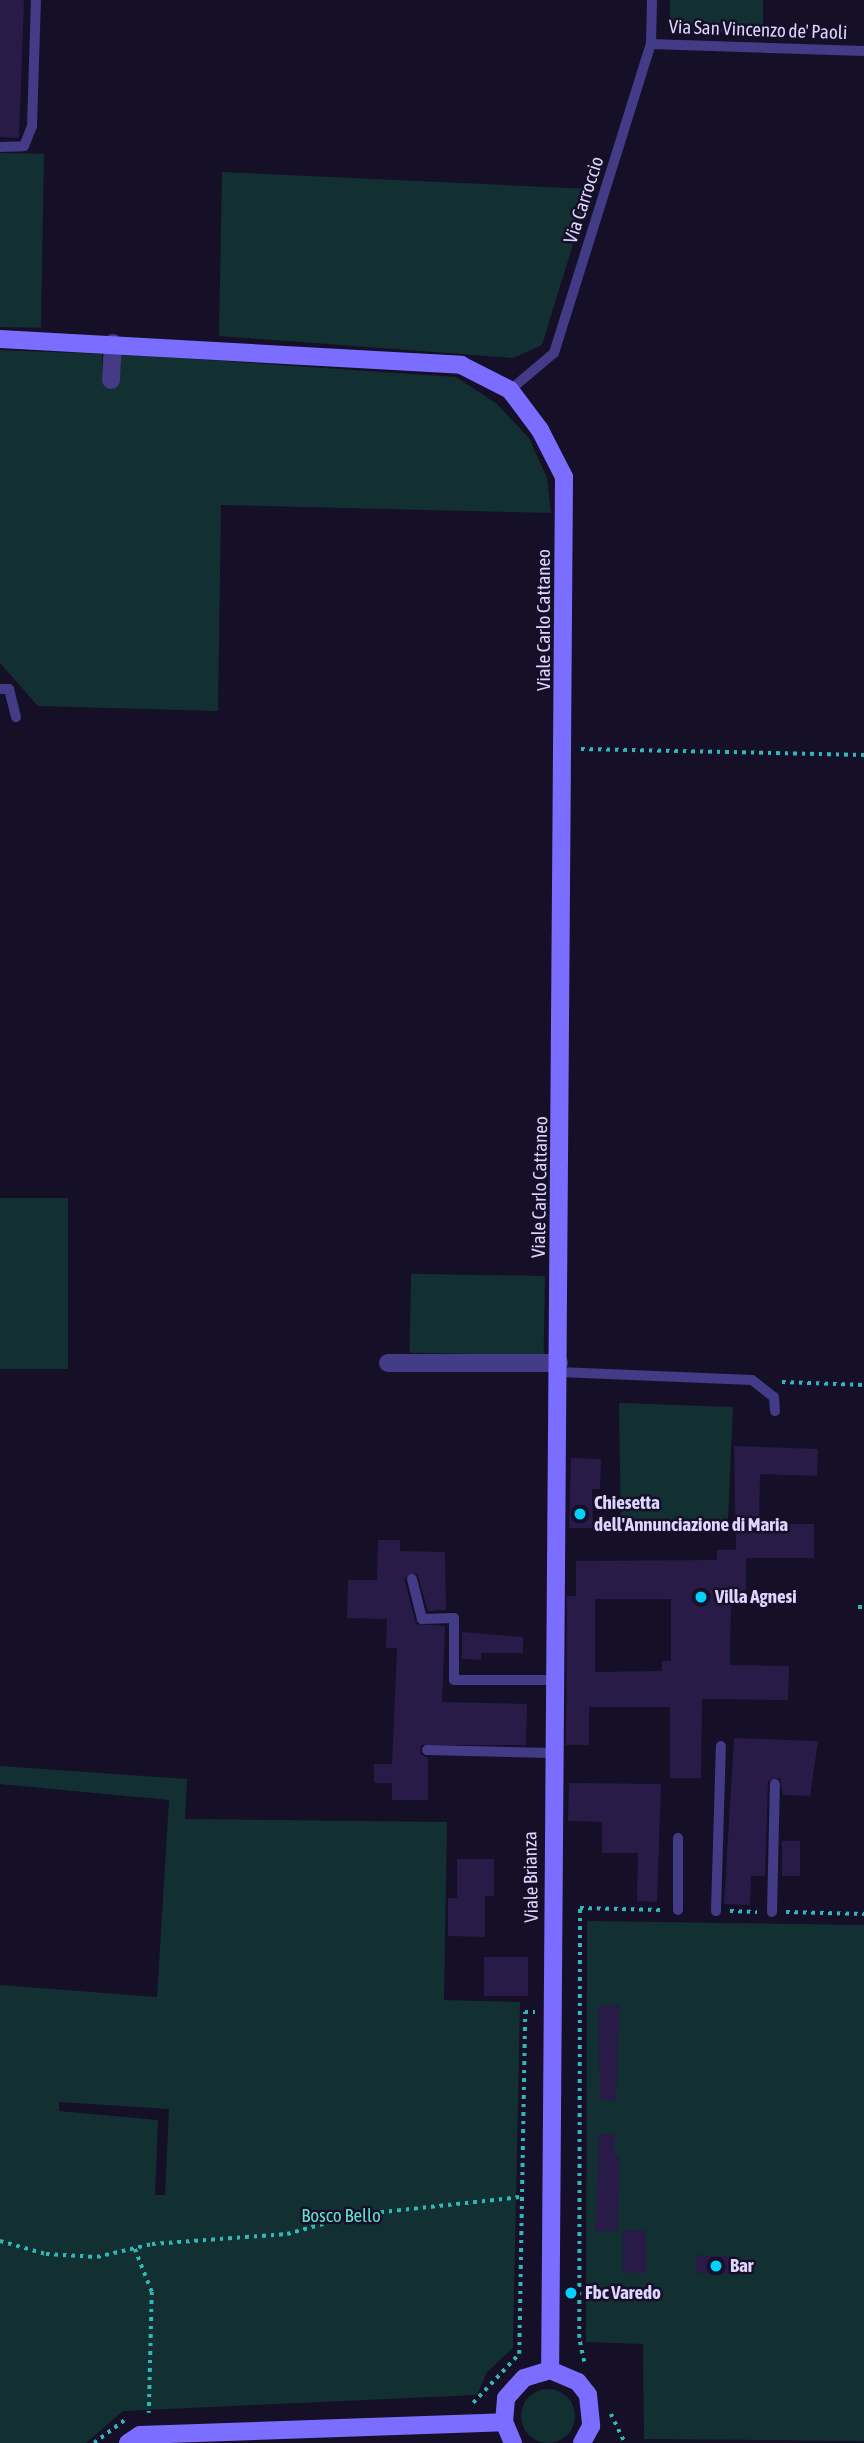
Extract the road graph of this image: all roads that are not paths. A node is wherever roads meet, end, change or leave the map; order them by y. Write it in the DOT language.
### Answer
graph roads {
  1 [pos="36,0"];
  2 [pos="652,0"];
  3 [pos="651,44"];
  4 [pos="864,51"];
  5 [pos="0,147"];
  6 [pos="0,339"];
  7 [pos="113,343"];
  8 [pos="111,380"];
  9 [pos="510,390"];
  10 [pos="0,689"];
  11 [pos="16,717"];
  12 [pos="388,1363"];
  13 [pos="559,1373"];
  14 [pos="775,1411"];
  15 [pos="412,1579"];
  16 [pos="551,1680"];
  17 [pos="721,1746"];
  18 [pos="427,1751"];
  19 [pos="551,1753"];
  20 [pos="775,1784"];
  21 [pos="678,1839"];
  22 [pos="678,1910"];
  23 [pos="716,1911"];
  24 [pos="772,1912"];
  25 [pos="550,2371"];
  26 [pos="504,2422"];
  27 [pos="585,2442"];
  28 [pos="128,2443"];
  29 [pos="513,2443"];
  1 -- 5 [label="lane"];
  2 -- 3 [label="lane, Via Carroccio"];
  3 -- 4 [label="lane, Via San Vincenzo de' Paoli"];
  3 -- 9 [label="lane, Via Carroccio"];
  6 -- 7 [label="street, Viale Carlo Cattaneo"];
  7 -- 8 [label="street"];
  7 -- 9 [label="street, Viale Carlo Cattaneo"];
  9 -- 13 [label="street, Viale Carlo Cattaneo"];
  10 -- 11 [label="lane"];
  12 -- 13 [label="street"];
  13 -- 14 [label="lane"];
  13 -- 16 [label="street, Viale Brianza"];
  15 -- 16 [label="lane"];
  16 -- 19 [label="street, Viale Brianza"];
  17 -- 23 [label="lane"];
  18 -- 19 [label="lane"];
  19 -- 25 [label="street, Viale Brianza"];
  20 -- 24 [label="lane"];
  21 -- 22 [label="lane"];
  25 -- 26 [label="street"];
  25 -- 27 [label="street"];
  26 -- 28 [label="street"];
  26 -- 29 [label="street"];
}
